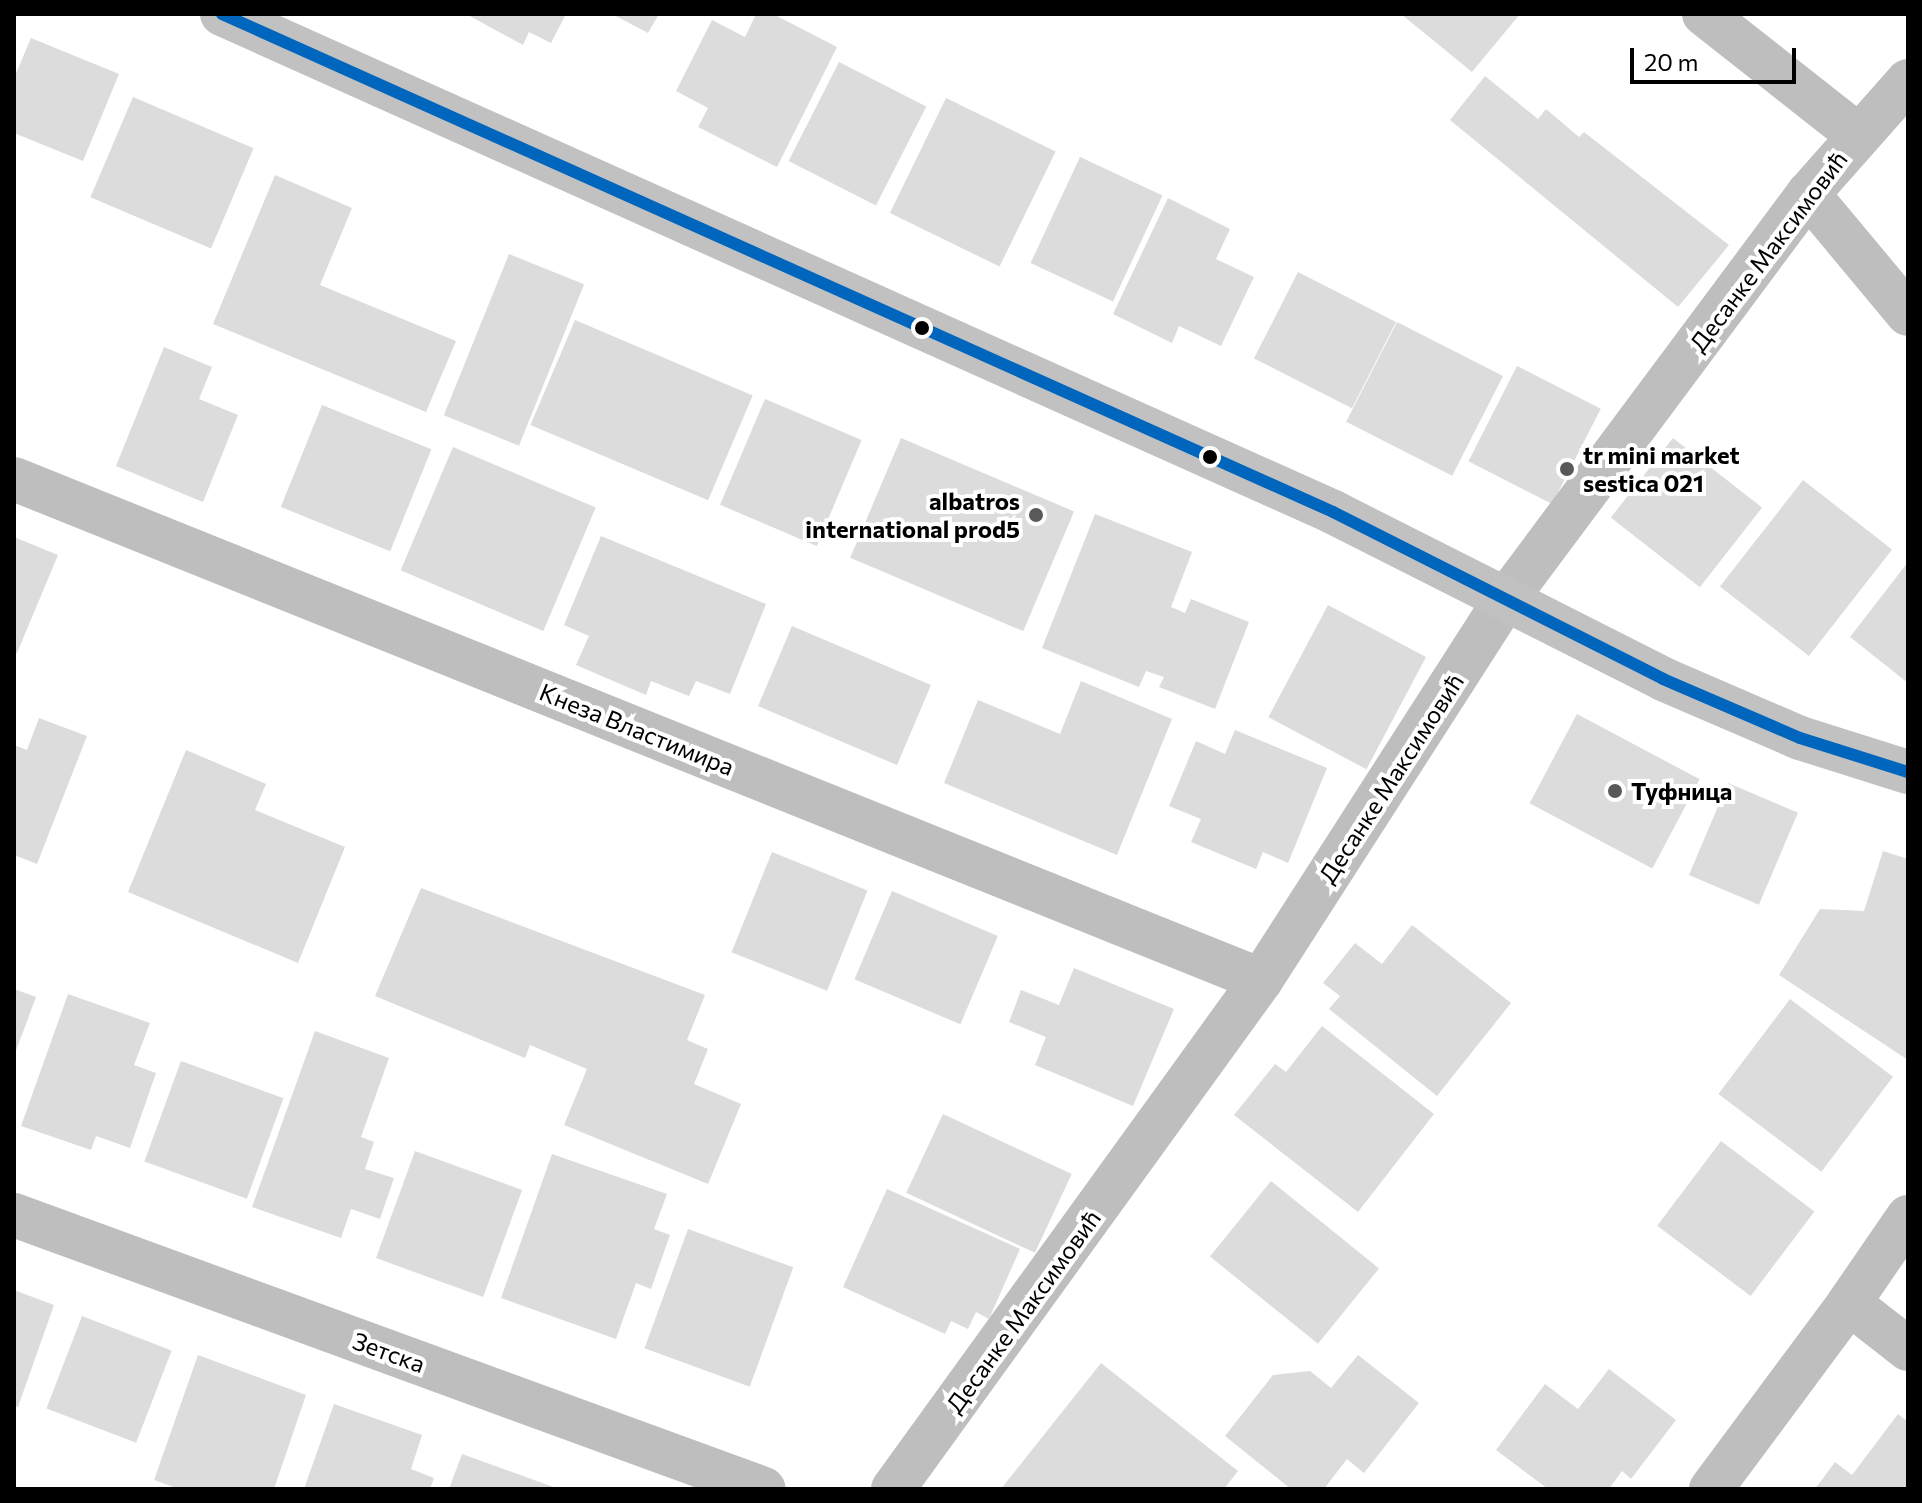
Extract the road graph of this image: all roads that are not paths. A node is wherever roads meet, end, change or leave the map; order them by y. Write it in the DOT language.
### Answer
graph roads {
  1 [pos="222,14"];
  2 [pos="1704,14"];
  3 [pos="1908,81"];
  4 [pos="1858,135"];
  5 [pos="1808,194"];
  6 [pos="1908,314"];
  7 [pos="14,479"];
  8 [pos="1504,602"];
  9 [pos="1908,772"];
  10 [pos="1261,980"];
  11 [pos="14,1215"];
  12 [pos="1908,1217"];
  13 [pos="1849,1303"];
  14 [pos="1908,1349"];
  15 [pos="764,1489"];
  16 [pos="893,1489"];
  17 [pos="1711,1489"];
  1 -- 8 [label="street"];
  2 -- 4 [label="street"];
  3 -- 4 [label="street, Десанке Максимовић"];
  4 -- 5 [label="street, Десанке Максимовић"];
  5 -- 6 [label="street"];
  5 -- 8 [label="street, Десанке Максимовић"];
  7 -- 10 [label="street, Кнеза Властимира"];
  8 -- 9 [label="street"];
  8 -- 10 [label="street, Десанке Максимовић"];
  10 -- 16 [label="street, Десанке Максимовић"];
  11 -- 15 [label="street, Зетска"];
  12 -- 13 [label="street"];
  13 -- 14 [label="street"];
  13 -- 17 [label="street"];
}
